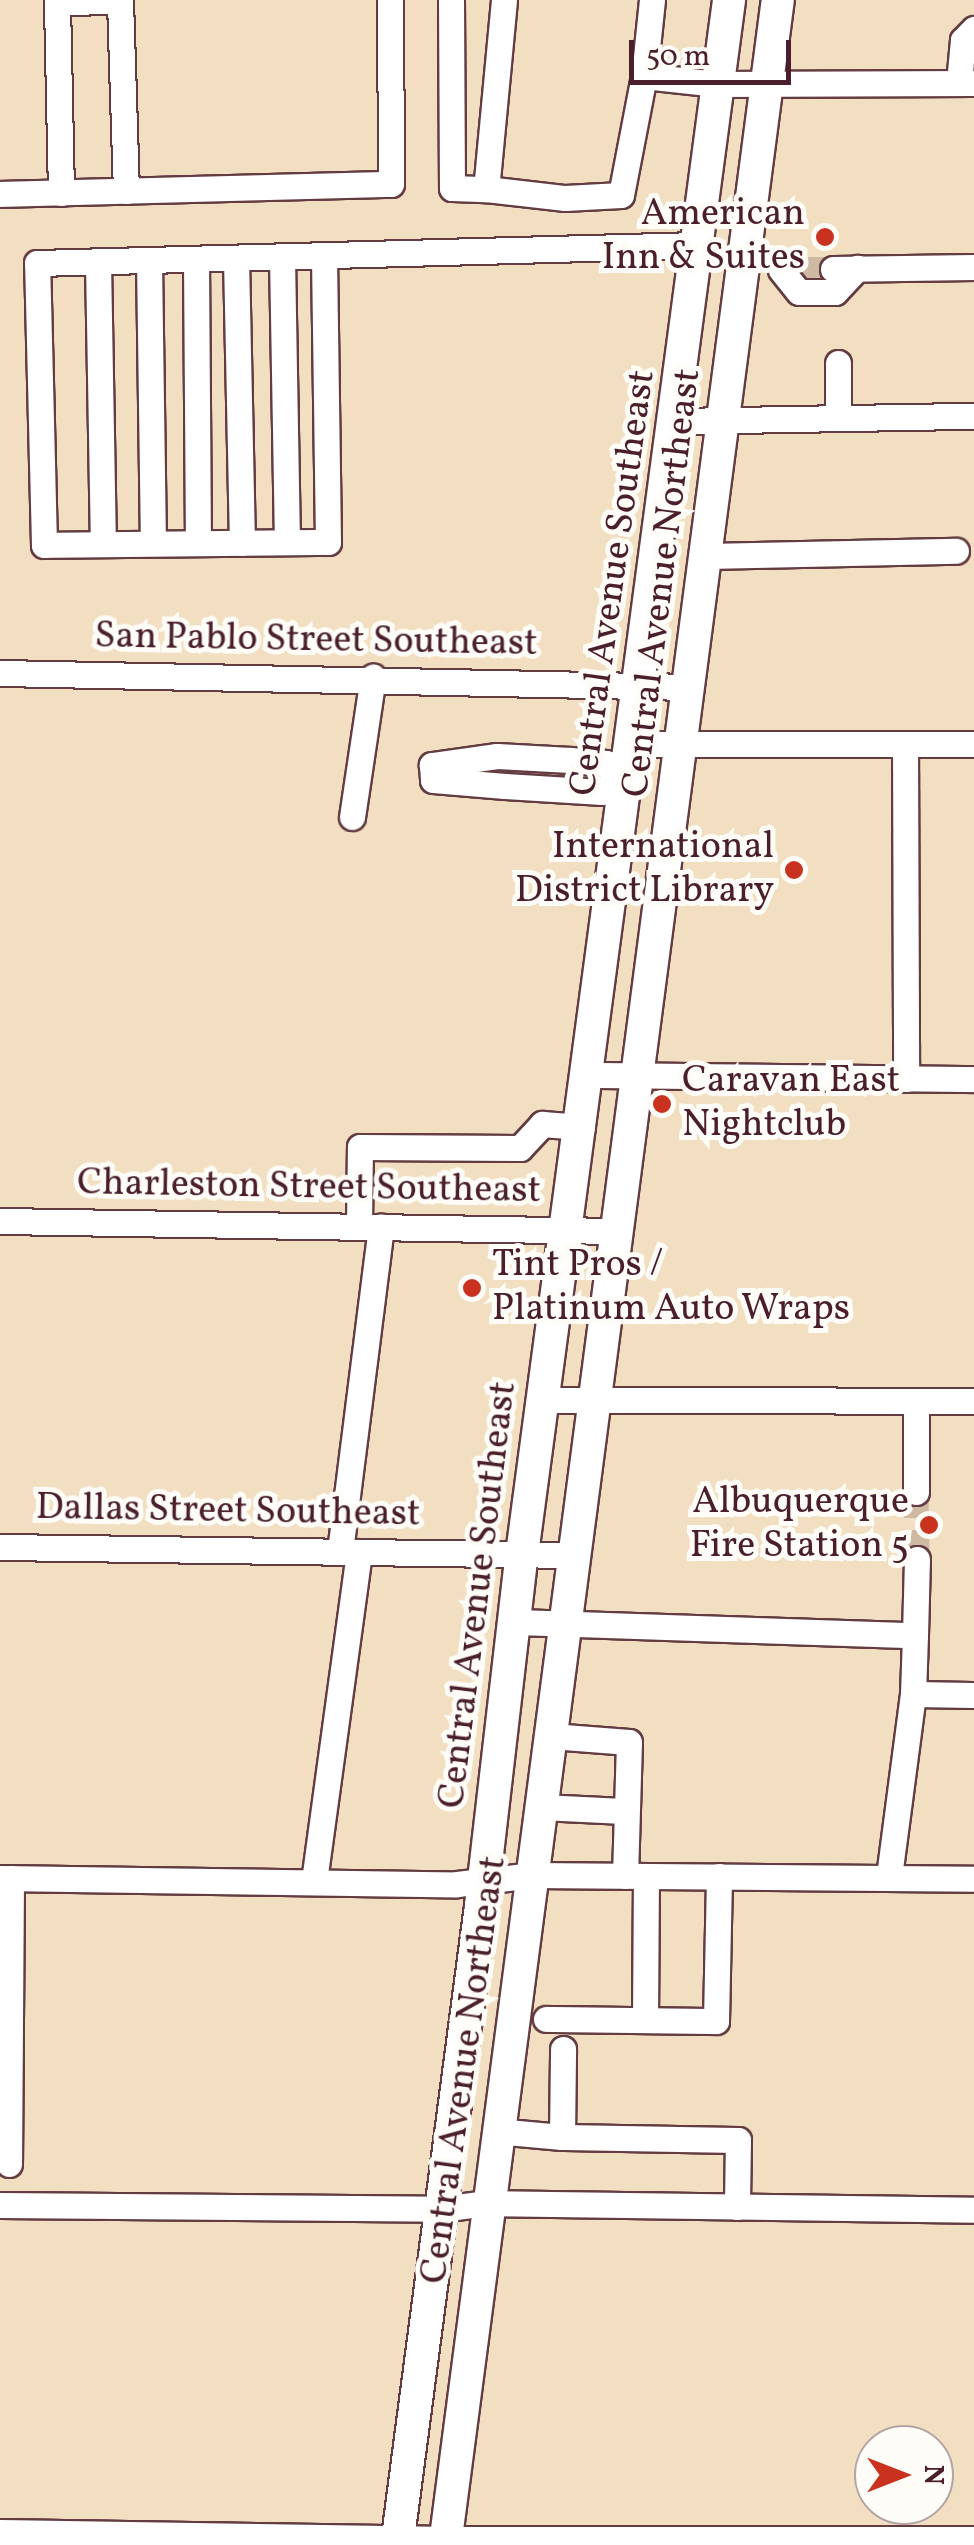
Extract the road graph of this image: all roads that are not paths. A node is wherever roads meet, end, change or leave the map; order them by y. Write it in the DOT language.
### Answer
graph roads {
  1 [pos="390,0"];
  2 [pos="451,0"];
  3 [pos="504,0"];
  4 [pos="652,0"];
  5 [pos="729,0"];
  6 [pos="778,0"];
  7 [pos="974,29"];
  8 [pos="644,76"];
  9 [pos="766,83"];
  10 [pos="966,83"];
  11 [pos="718,84"];
  12 [pos="486,190"];
  13 [pos="126,191"];
  14 [pos="61,193"];
  15 [pos="0,194"];
  16 [pos="698,246"];
  17 [pos="324,256"];
  18 [pos="282,257"];
  19 [pos="236,258"];
  20 [pos="196,259"];
  21 [pos="149,260"];
  22 [pos="98,262"];
  23 [pos="974,267"];
  24 [pos="743,270"];
  25 [pos="838,363"];
  26 [pos="974,416"];
  27 [pos="838,418"];
  28 [pos="724,420"];
  29 [pos="676,421"];
  30 [pos="242,542"];
  31 [pos="287,542"];
  32 [pos="198,543"];
  33 [pos="103,544"];
  34 [pos="154,544"];
  35 [pos="956,550"];
  36 [pos="706,556"];
  37 [pos="0,673"];
  38 [pos="374,677"];
  39 [pos="639,688"];
  40 [pos="690,688"];
  41 [pos="632,744"];
  42 [pos="683,744"];
  43 [pos="905,744"];
  44 [pos="974,744"];
  45 [pos="585,762"];
  46 [pos="622,779"];
  47 [pos="583,791"];
  48 [pos="352,817"];
  49 [pos="589,1075"];
  50 [pos="638,1078"];
  51 [pos="906,1079"];
  52 [pos="974,1079"];
  53 [pos="582,1127"];
  54 [pos="0,1222"];
  55 [pos="370,1227"];
  56 [pos="567,1230"];
  57 [pos="618,1231"];
  58 [pos="543,1400"];
  59 [pos="595,1400"];
  60 [pos="916,1401"];
  61 [pos="974,1401"];
  62 [pos="916,1492"];
  63 [pos="0,1546"];
  64 [pos="350,1551"];
  65 [pos="522,1554"];
  66 [pos="575,1556"];
  67 [pos="917,1559"];
  68 [pos="514,1622"];
  69 [pos="565,1625"];
  70 [pos="916,1635"];
  71 [pos="913,1694"];
  72 [pos="974,1695"];
  73 [pos="551,1736"];
  74 [pos="540,1807"];
  75 [pos="624,1812"];
  76 [pos="532,1874"];
  77 [pos="636,1876"];
  78 [pos="719,1876"];
  79 [pos="888,1877"];
  80 [pos="6,1878"];
  81 [pos="974,1879"];
  82 [pos="314,1882"];
  83 [pos="484,1884"];
  84 [pos="546,2018"];
  85 [pos="645,2020"];
  86 [pos="563,2049"];
  87 [pos="496,2132"];
  88 [pos="562,2138"];
  89 [pos="9,2164"];
  90 [pos="486,2203"];
  91 [pos="0,2205"];
  92 [pos="738,2207"];
  93 [pos="441,2209"];
  94 [pos="974,2210"];
  95 [pos="0,2532"];
  96 [pos="974,2539"];
  97 [pos="397,2542"];
  98 [pos="445,2542"];
  1 -- 13 [label="street"];
  2 -- 12 [label="street"];
  3 -- 12 [label="street"];
  4 -- 8 [label="street"];
  5 -- 11 [label="main road, Central Avenue Southeast"];
  6 -- 9 [label="main road, Central Avenue Northeast"];
  7 -- 10 [label="street"];
  8 -- 11 [label="street"];
  8 -- 12 [label="street"];
  9 -- 10 [label="street"];
  9 -- 11 [label="street"];
  9 -- 24 [label="main road, Central Avenue Northeast"];
  11 -- 16 [label="main road, Central Avenue Southeast"];
  13 -- 14 [label="street"];
  13 -- 14 [label="street"];
  14 -- 15 [label="street"];
  16 -- 17 [label="street"];
  16 -- 29 [label="main road, Central Avenue Southeast"];
  17 -- 18 [label="street"];
  17 -- 31 [label="street"];
  18 -- 19 [label="street"];
  18 -- 31 [label="street"];
  19 -- 20 [label="street"];
  19 -- 30 [label="street"];
  20 -- 21 [label="street"];
  20 -- 32 [label="street"];
  21 -- 22 [label="street"];
  21 -- 34 [label="street"];
  22 -- 33 [label="street"];
  22 -- 33 [label="street"];
  23 -- 24 [label="street"];
  24 -- 28 [label="main road, Central Avenue Northeast"];
  25 -- 27 [label="street"];
  26 -- 27 [label="street"];
  27 -- 28 [label="street"];
  28 -- 29 [label="street"];
  28 -- 36 [label="main road, Central Avenue Northeast"];
  29 -- 39 [label="main road, Central Avenue Southeast"];
  30 -- 31 [label="street"];
  30 -- 32 [label="street"];
  32 -- 34 [label="street"];
  33 -- 34 [label="street"];
  35 -- 36 [label="street"];
  36 -- 40 [label="main road, Central Avenue Northeast"];
  37 -- 38 [label="street, San Pablo Street Southeast"];
  38 -- 39 [label="street, San Pablo Street Southeast"];
  38 -- 48 [label="street"];
  39 -- 40 [label="street, San Pablo Street Southeast"];
  39 -- 41 [label="main road, Central Avenue Southeast"];
  40 -- 42 [label="main road, Central Avenue Northeast"];
  41 -- 42 [label="street"];
  41 -- 46 [label="main road, Central Avenue Southeast"];
  42 -- 43 [label="street"];
  42 -- 50 [label="main road, Central Avenue Northeast"];
  43 -- 44 [label="street"];
  43 -- 51 [label="street"];
  45 -- 46 [label="street"];
  45 -- 47 [label="street"];
  45 -- 47 [label="street"];
  46 -- 47 [label="street"];
  46 -- 49 [label="main road, Central Avenue Southeast"];
  49 -- 50 [label="street"];
  49 -- 53 [label="main road, Central Avenue Southeast"];
  50 -- 51 [label="street"];
  50 -- 57 [label="main road, Central Avenue Northeast"];
  51 -- 52 [label="street"];
  53 -- 55 [label="street"];
  53 -- 56 [label="main road, Central Avenue Southeast"];
  54 -- 55 [label="street, Charleston Street Southeast"];
  55 -- 56 [label="street, Charleston Street Southeast"];
  55 -- 64 [label="street"];
  56 -- 57 [label="street, Charleston Street Southeast"];
  56 -- 58 [label="main road, Central Avenue Southeast"];
  57 -- 59 [label="main road, Central Avenue Northeast"];
  58 -- 59 [label="street"];
  58 -- 65 [label="main road, Central Avenue Southeast"];
  59 -- 60 [label="street"];
  59 -- 66 [label="main road, Central Avenue Northeast"];
  60 -- 61 [label="street"];
  60 -- 62 [label="street"];
  63 -- 64 [label="street, Dallas Street Southeast"];
  64 -- 65 [label="street, Dallas Street Southeast"];
  64 -- 82 [label="street"];
  65 -- 66 [label="street, Dallas Street Southeast"];
  65 -- 68 [label="main road, Central Avenue Southeast"];
  66 -- 69 [label="main road, Central Avenue Northeast"];
  67 -- 70 [label="street"];
  68 -- 69 [label="street"];
  68 -- 83 [label="main road, Central Avenue Southeast"];
  69 -- 70 [label="street"];
  69 -- 73 [label="main road, Central Avenue Northeast"];
  70 -- 71 [label="street"];
  71 -- 72 [label="street"];
  71 -- 79 [label="street"];
  73 -- 74 [label="main road, Central Avenue Northeast"];
  73 -- 75 [label="street"];
  74 -- 75 [label="street"];
  74 -- 76 [label="main road, Central Avenue Northeast"];
  75 -- 77 [label="street"];
  76 -- 77 [label="street"];
  76 -- 83 [label="street"];
  76 -- 87 [label="main road, Central Avenue Northeast"];
  77 -- 78 [label="street"];
  77 -- 85 [label="street"];
  78 -- 79 [label="street"];
  78 -- 85 [label="street"];
  79 -- 81 [label="street"];
  80 -- 82 [label="street"];
  80 -- 89 [label="street"];
  82 -- 83 [label="street"];
  83 -- 93 [label="main road, Central Avenue Southeast"];
  84 -- 85 [label="street"];
  86 -- 88 [label="street"];
  87 -- 88 [label="street"];
  87 -- 90 [label="main road, Central Avenue Northeast"];
  88 -- 92 [label="street"];
  90 -- 92 [label="street"];
  90 -- 93 [label="street"];
  90 -- 98 [label="main road, Central Avenue Northeast"];
  91 -- 93 [label="street"];
  92 -- 94 [label="street"];
  93 -- 97 [label="main road, Central Avenue Southeast"];
  95 -- 97 [label="street"];
  96 -- 98 [label="street"];
  97 -- 98 [label="street"];
}
